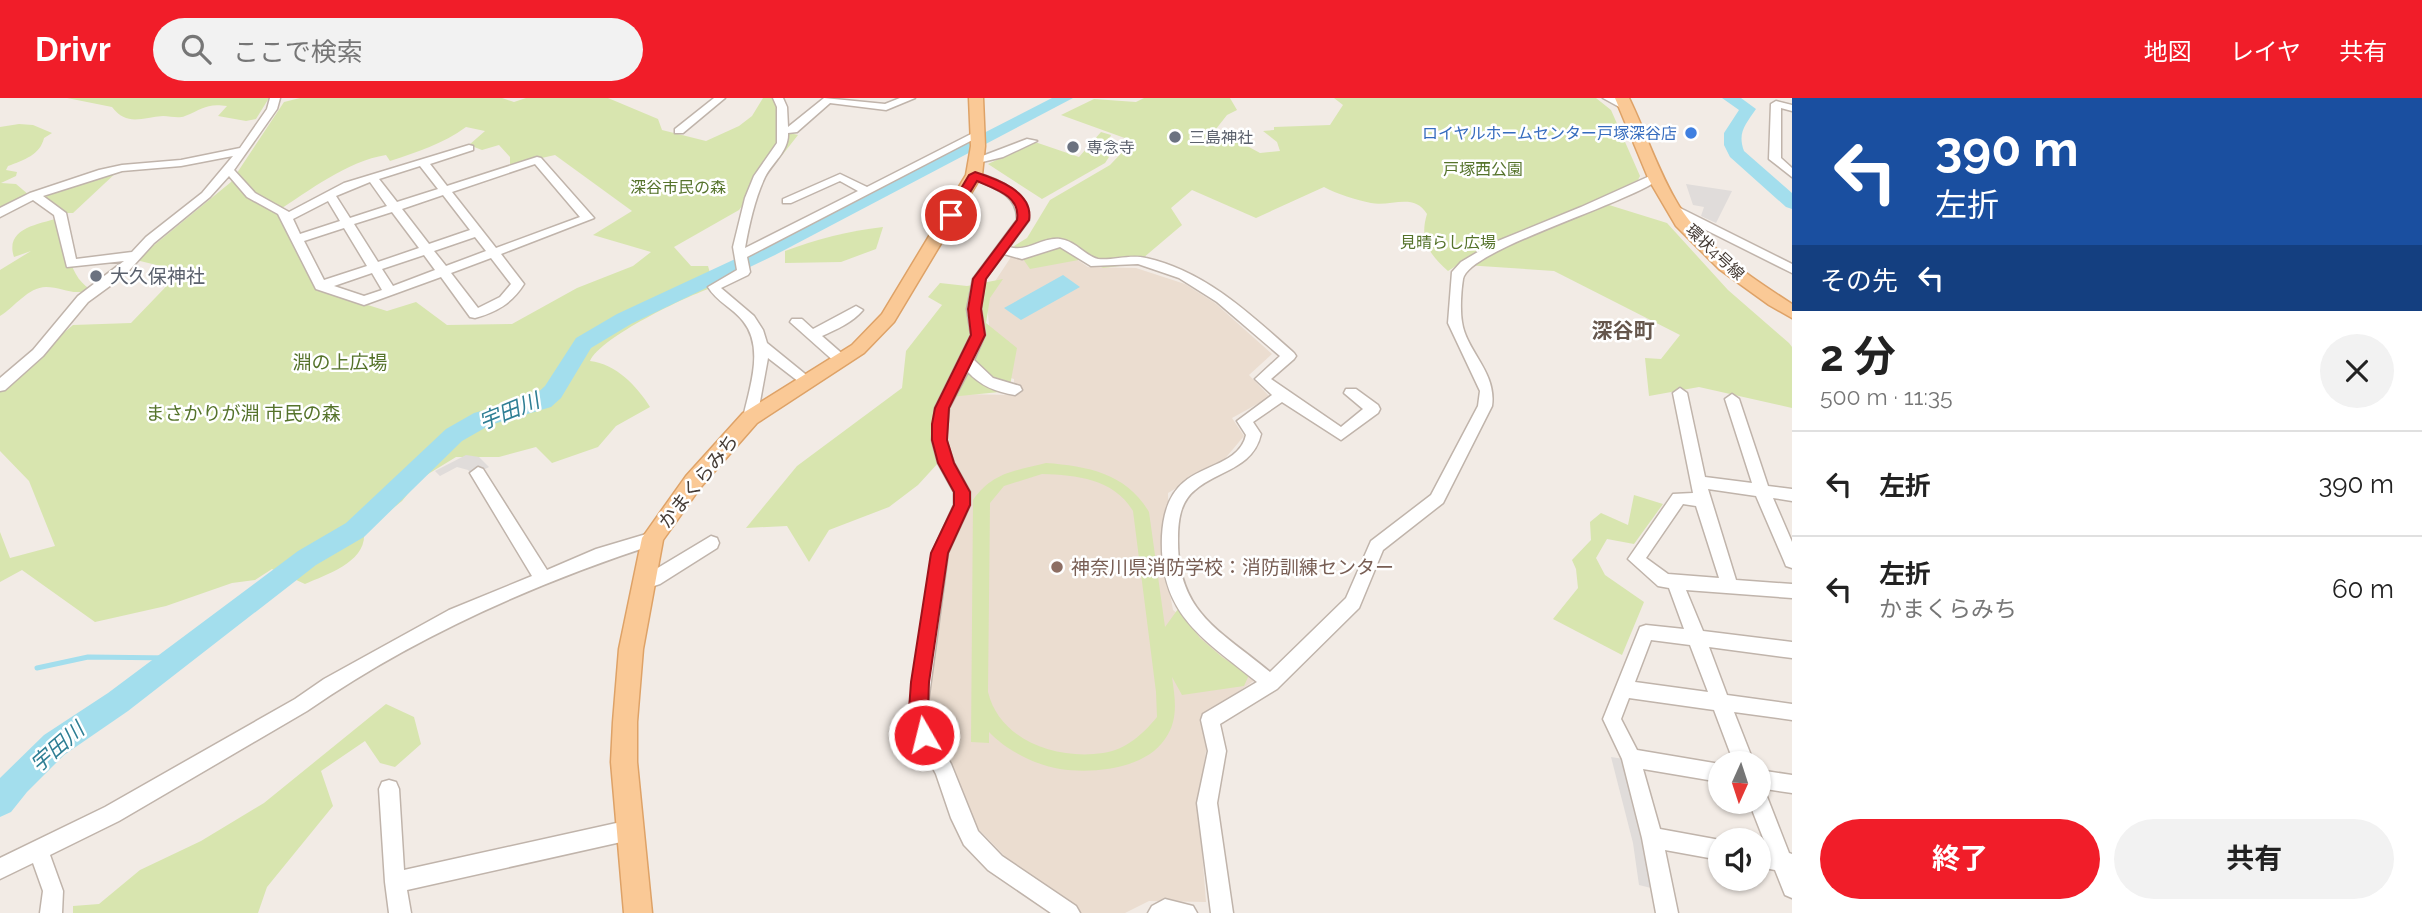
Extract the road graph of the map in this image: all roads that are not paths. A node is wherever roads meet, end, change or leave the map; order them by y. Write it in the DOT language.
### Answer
graph roads {
  1 [pos="275,98"];
  2 [pos="720,98"];
  3 [pos="778,98"];
  4 [pos="910,98"];
  5 [pos="976,98"];
  6 [pos="1608,98"];
  7 [pos="1624,100"];
  8 [pos="1792,108"];
  9 [pos="782,130"];
  10 [pos="679,131"];
  11 [pos="1031,141"];
  12 [pos="469,148"];
  13 [pos="977,150"];
  14 [pos="244,151"];
  15 [pos="422,161"];
  16 [pos="229,171"];
  17 [pos="1792,174"];
  18 [pos="372,177"];
  19 [pos="1656,177"];
  20 [pos="446,190"];
  21 [pos="866,191"];
  22 [pos="34,195"];
  23 [pos="330,195"];
  24 [pos="787,201"];
  25 [pos="395,207"];
  26 [pos="1672,208"];
  27 [pos="0,212"];
  28 [pos="286,218"];
  29 [pos="347,223"];
  30 [pos="477,232"];
  31 [pos="298,239"];
  32 [pos="426,249"];
  33 [pos="1001,249"];
  34 [pos="494,253"];
  35 [pos="134,256"];
  36 [pos="742,261"];
  37 [pos="375,267"];
  38 [pos="1792,269"];
  39 [pos="443,272"];
  40 [pos="321,286"];
  41 [pos="390,292"];
  42 [pos="856,310"];
  43 [pos="1792,312"];
  44 [pos="797,322"];
  45 [pos="812,335"];
  46 [pos="763,347"];
  47 [pos="841,360"];
  48 [pos="967,361"];
  49 [pos="808,382"];
  50 [pos="0,386"];
  51 [pos="1015,390"];
  52 [pos="1351,393"];
  53 [pos="1680,393"];
  54 [pos="1282,395"];
  55 [pos="1732,399"];
  56 [pos="750,418"];
  57 [pos="478,473"];
  58 [pos="1699,482"];
  59 [pos="1762,491"];
  60 [pos="1792,495"];
  61 [pos="1702,500"];
  62 [pos="653,538"];
  63 [pos="711,543"];
  64 [pos="1792,561"];
  65 [pos="547,578"];
  66 [pos="644,579"];
  67 [pos="1675,582"];
  68 [pos="1730,586"];
  69 [pos="1792,591"];
  70 [pos="1696,638"];
  71 [pos="1792,650"];
  72 [pos="1271,683"];
  73 [pos="1624,690"];
  74 [pos="1721,703"];
  75 [pos="1792,712"];
  76 [pos="1739,751"];
  77 [pos="1631,758"];
  78 [pos="1708,772"];
  79 [pos="1771,781"];
  80 [pos="1792,785"];
  81 [pos="389,789"];
  82 [pos="1765,814"];
  83 [pos="630,830"];
  84 [pos="1652,838"];
  85 [pos="1708,848"];
  86 [pos="38,849"];
  87 [pos="1787,862"];
  88 [pos="0,869"];
  89 [pos="395,882"];
  90 [pos="1792,888"];
  91 [pos="51,913"];
  92 [pos="400,913"];
  93 [pos="638,913"];
  94 [pos="1069,913"];
  95 [pos="1159,913"];
  96 [pos="1186,913"];
  97 [pos="1222,913"];
  98 [pos="1667,913"];
  1 -- 14 [label="street"];
  2 -- 10 [label="street"];
  3 -- 9 [label="street"];
  4 -- 9 [label="street"];
  5 -- 13 [label="main road"];
  6 -- 7 [label="street"];
  7 -- 19 [label="main road, 環状4号線"];
  8 -- 17 [label="street"];
  9 -- 36 [label="street"];
  11 -- 13 [label="street"];
  12 -- 15 [label="street"];
  13 -- 21 [label="street"];
  13 -- 33 [label="street"];
  13 -- 47 [label="main road, かまくらみち"];
  14 -- 16 [label="street"];
  14 -- 22 [label="street"];
  15 -- 18 [label="street"];
  15 -- 20 [label="street"];
  16 -- 28 [label="street"];
  16 -- 35 [label="street"];
  18 -- 23 [label="street"];
  18 -- 25 [label="street"];
  19 -- 26 [label="main road, 環状4号線"];
  19 -- 72 [label="street"];
  20 -- 25 [label="street"];
  20 -- 30 [label="street"];
  20 -- 34 [label="street"];
  21 -- 24 [label="street"];
  21 -- 36 [label="street"];
  22 -- 27 [label="street"];
  22 -- 35 [label="street"];
  23 -- 28 [label="street"];
  23 -- 29 [label="street"];
  25 -- 29 [label="street"];
  25 -- 32 [label="street"];
  26 -- 38 [label="street"];
  26 -- 43 [label="main road, 環状4号線"];
  28 -- 31 [label="street"];
  29 -- 31 [label="street"];
  29 -- 37 [label="street"];
  30 -- 32 [label="street"];
  30 -- 34 [label="street"];
  31 -- 40 [label="street"];
  32 -- 37 [label="street"];
  32 -- 39 [label="street"];
  33 -- 48 [label="street"];
  33 -- 54 [label="street"];
  34 -- 39 [label="street"];
  34 -- 39 [label="street"];
  35 -- 50 [label="street"];
  36 -- 46 [label="street"];
  37 -- 40 [label="street"];
  37 -- 41 [label="street"];
  39 -- 41 [label="street"];
  40 -- 41 [label="street"];
  42 -- 45 [label="street"];
  44 -- 45 [label="street"];
  45 -- 47 [label="street"];
  46 -- 49 [label="street"];
  46 -- 56 [label="street"];
  47 -- 49 [label="main road, かまくらみち"];
  48 -- 51 [label="street"];
  48 -- 94 [label="street"];
  49 -- 56 [label="main road, かまくらみち"];
  52 -- 54 [label="street"];
  53 -- 58 [label="street"];
  54 -- 72 [label="street"];
  55 -- 59 [label="street"];
  56 -- 62 [label="main road, かまくらみち"];
  57 -- 65 [label="street"];
  58 -- 59 [label="street"];
  58 -- 61 [label="street"];
  59 -- 60 [label="street"];
  59 -- 64 [label="street"];
  61 -- 67 [label="street"];
  61 -- 68 [label="street"];
  62 -- 65 [label="street"];
  62 -- 66 [label="main road, かまくらみち"];
  63 -- 66 [label="street"];
  65 -- 86 [label="street"];
  66 -- 83 [label="main road, かまくらみち"];
  67 -- 68 [label="street"];
  67 -- 70 [label="street"];
  68 -- 69 [label="street"];
  70 -- 71 [label="street"];
  70 -- 73 [label="street"];
  70 -- 74 [label="street"];
  72 -- 97 [label="street"];
  73 -- 74 [label="street"];
  73 -- 77 [label="street"];
  74 -- 75 [label="street"];
  74 -- 76 [label="street"];
  77 -- 78 [label="street"];
  77 -- 84 [label="street"];
  79 -- 80 [label="street"];
  81 -- 89 [label="street"];
  82 -- 87 [label="street"];
  83 -- 89 [label="street"];
  83 -- 93 [label="main road, かまくらみち"];
  84 -- 85 [label="street"];
  84 -- 98 [label="street"];
  86 -- 88 [label="street"];
  86 -- 91 [label="street"];
  87 -- 90 [label="street"];
  89 -- 92 [label="street"];
  95 -- 96 [label="street"];
}
